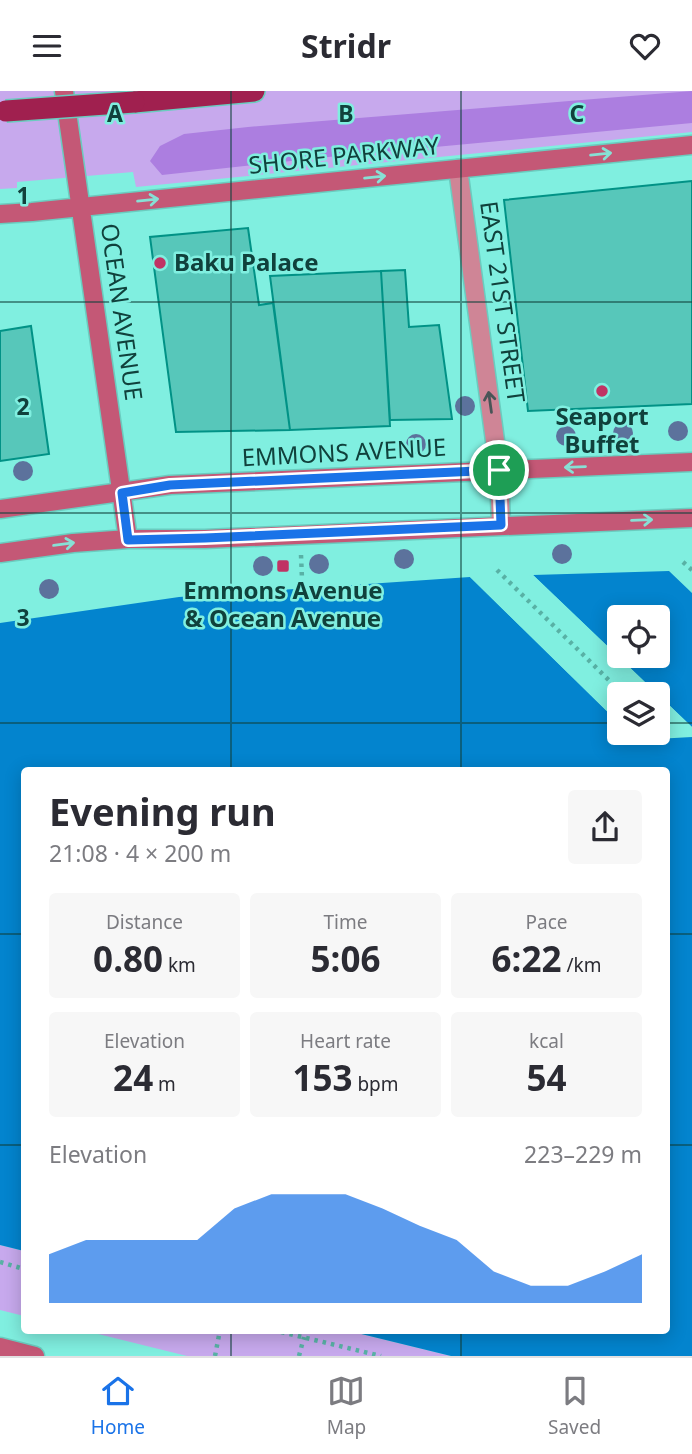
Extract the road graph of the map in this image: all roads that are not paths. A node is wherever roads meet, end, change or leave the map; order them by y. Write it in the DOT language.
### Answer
graph roads {
  1 [pos="64,91"];
  2 [pos="254,91"];
  3 [pos="3,111"];
  4 [pos="692,145"];
  5 [pos="458,169"];
  6 [pos="80,207"];
  7 [pos="0,213"];
  8 [pos="692,462"];
  9 [pos="499,470"];
  10 [pos="122,493"];
  11 [pos="0,509"];
  12 [pos="692,518"];
  13 [pos="501,525"];
  14 [pos="128,540"];
  15 [pos="0,553"];
  16 [pos="0,1347"];
  17 [pos="35,1356"];
  1 -- 6 [label="main road, OCEAN AVENUE"];
  2 -- 3 [label="highway, bridge"];
  5 -- 4 [label="main road, SHORE PARKWAY, one-way"];
  6 -- 5 [label="main road, SHORE PARKWAY, one-way"];
  9 -- 5 [label="street, EAST 21ST STREET, one-way"];
  6 -- 7 [label="main road, SHORE PARKWAY"];
  6 -- 10 [label="main road, OCEAN AVENUE"];
  8 -- 9 [label="main road, EMMONS AVENUE, one-way"];
  9 -- 10 [label="main road, EMMONS AVENUE"];
  9 -- 13 [label="street, EAST 21ST STREET"];
  10 -- 11 [label="main road, EMMONS AVENUE"];
  10 -- 14 [label="main road, OCEAN AVENUE"];
  13 -- 12 [label="main road, one-way"];
  13 -- 14 [label="main road"];
  15 -- 14 [label="main road, one-way"];
  16 -- 17 [label="main road"];
}
